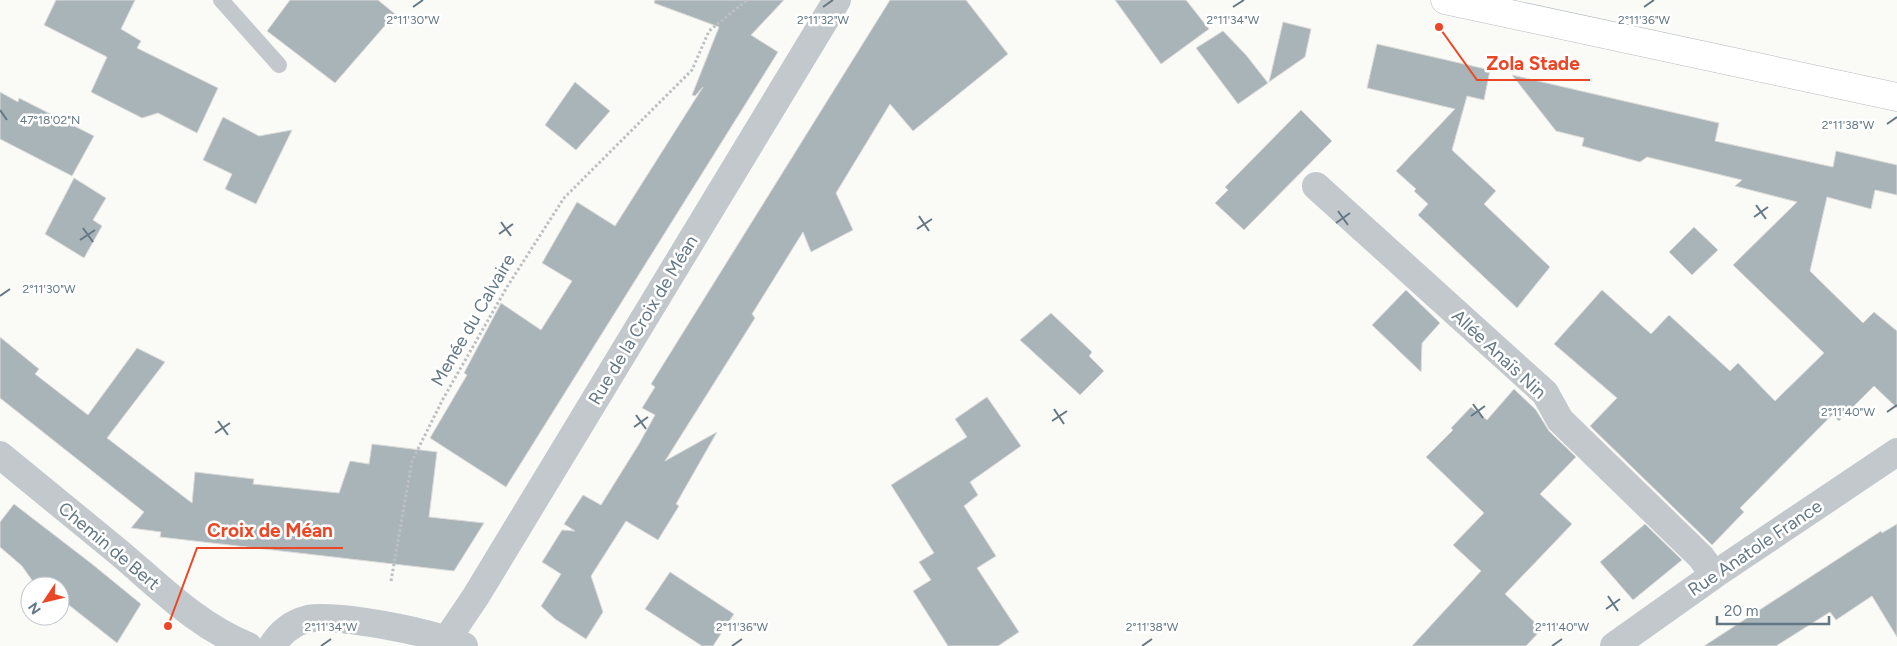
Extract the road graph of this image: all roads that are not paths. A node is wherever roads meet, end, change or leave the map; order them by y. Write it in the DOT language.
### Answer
graph roads {
  1 [pos="221,0"];
  2 [pos="837,0"];
  3 [pos="1445,0"];
  4 [pos="279,66"];
  5 [pos="1897,97"];
  6 [pos="1316,186"];
  7 [pos="1897,452"];
  8 [pos="0,455"];
  9 [pos="1714,575"];
  10 [pos="455,643"];
  11 [pos="248,646"];
  12 [pos="272,646"];
  13 [pos="1614,646"];
  1 -- 4 [label="lane"];
  2 -- 10 [label="street, Rue de la Croix de Méan"];
  3 -- 5 [label="main road"];
  6 -- 9 [label="street, Allée Anaïs Nin"];
  7 -- 9 [label="street, Rue Anatole France"];
  8 -- 11 [label="street, Chemin de Bert"];
  9 -- 13 [label="street, Rue Anatole France"];
  10 -- 12 [label="street"];
}
